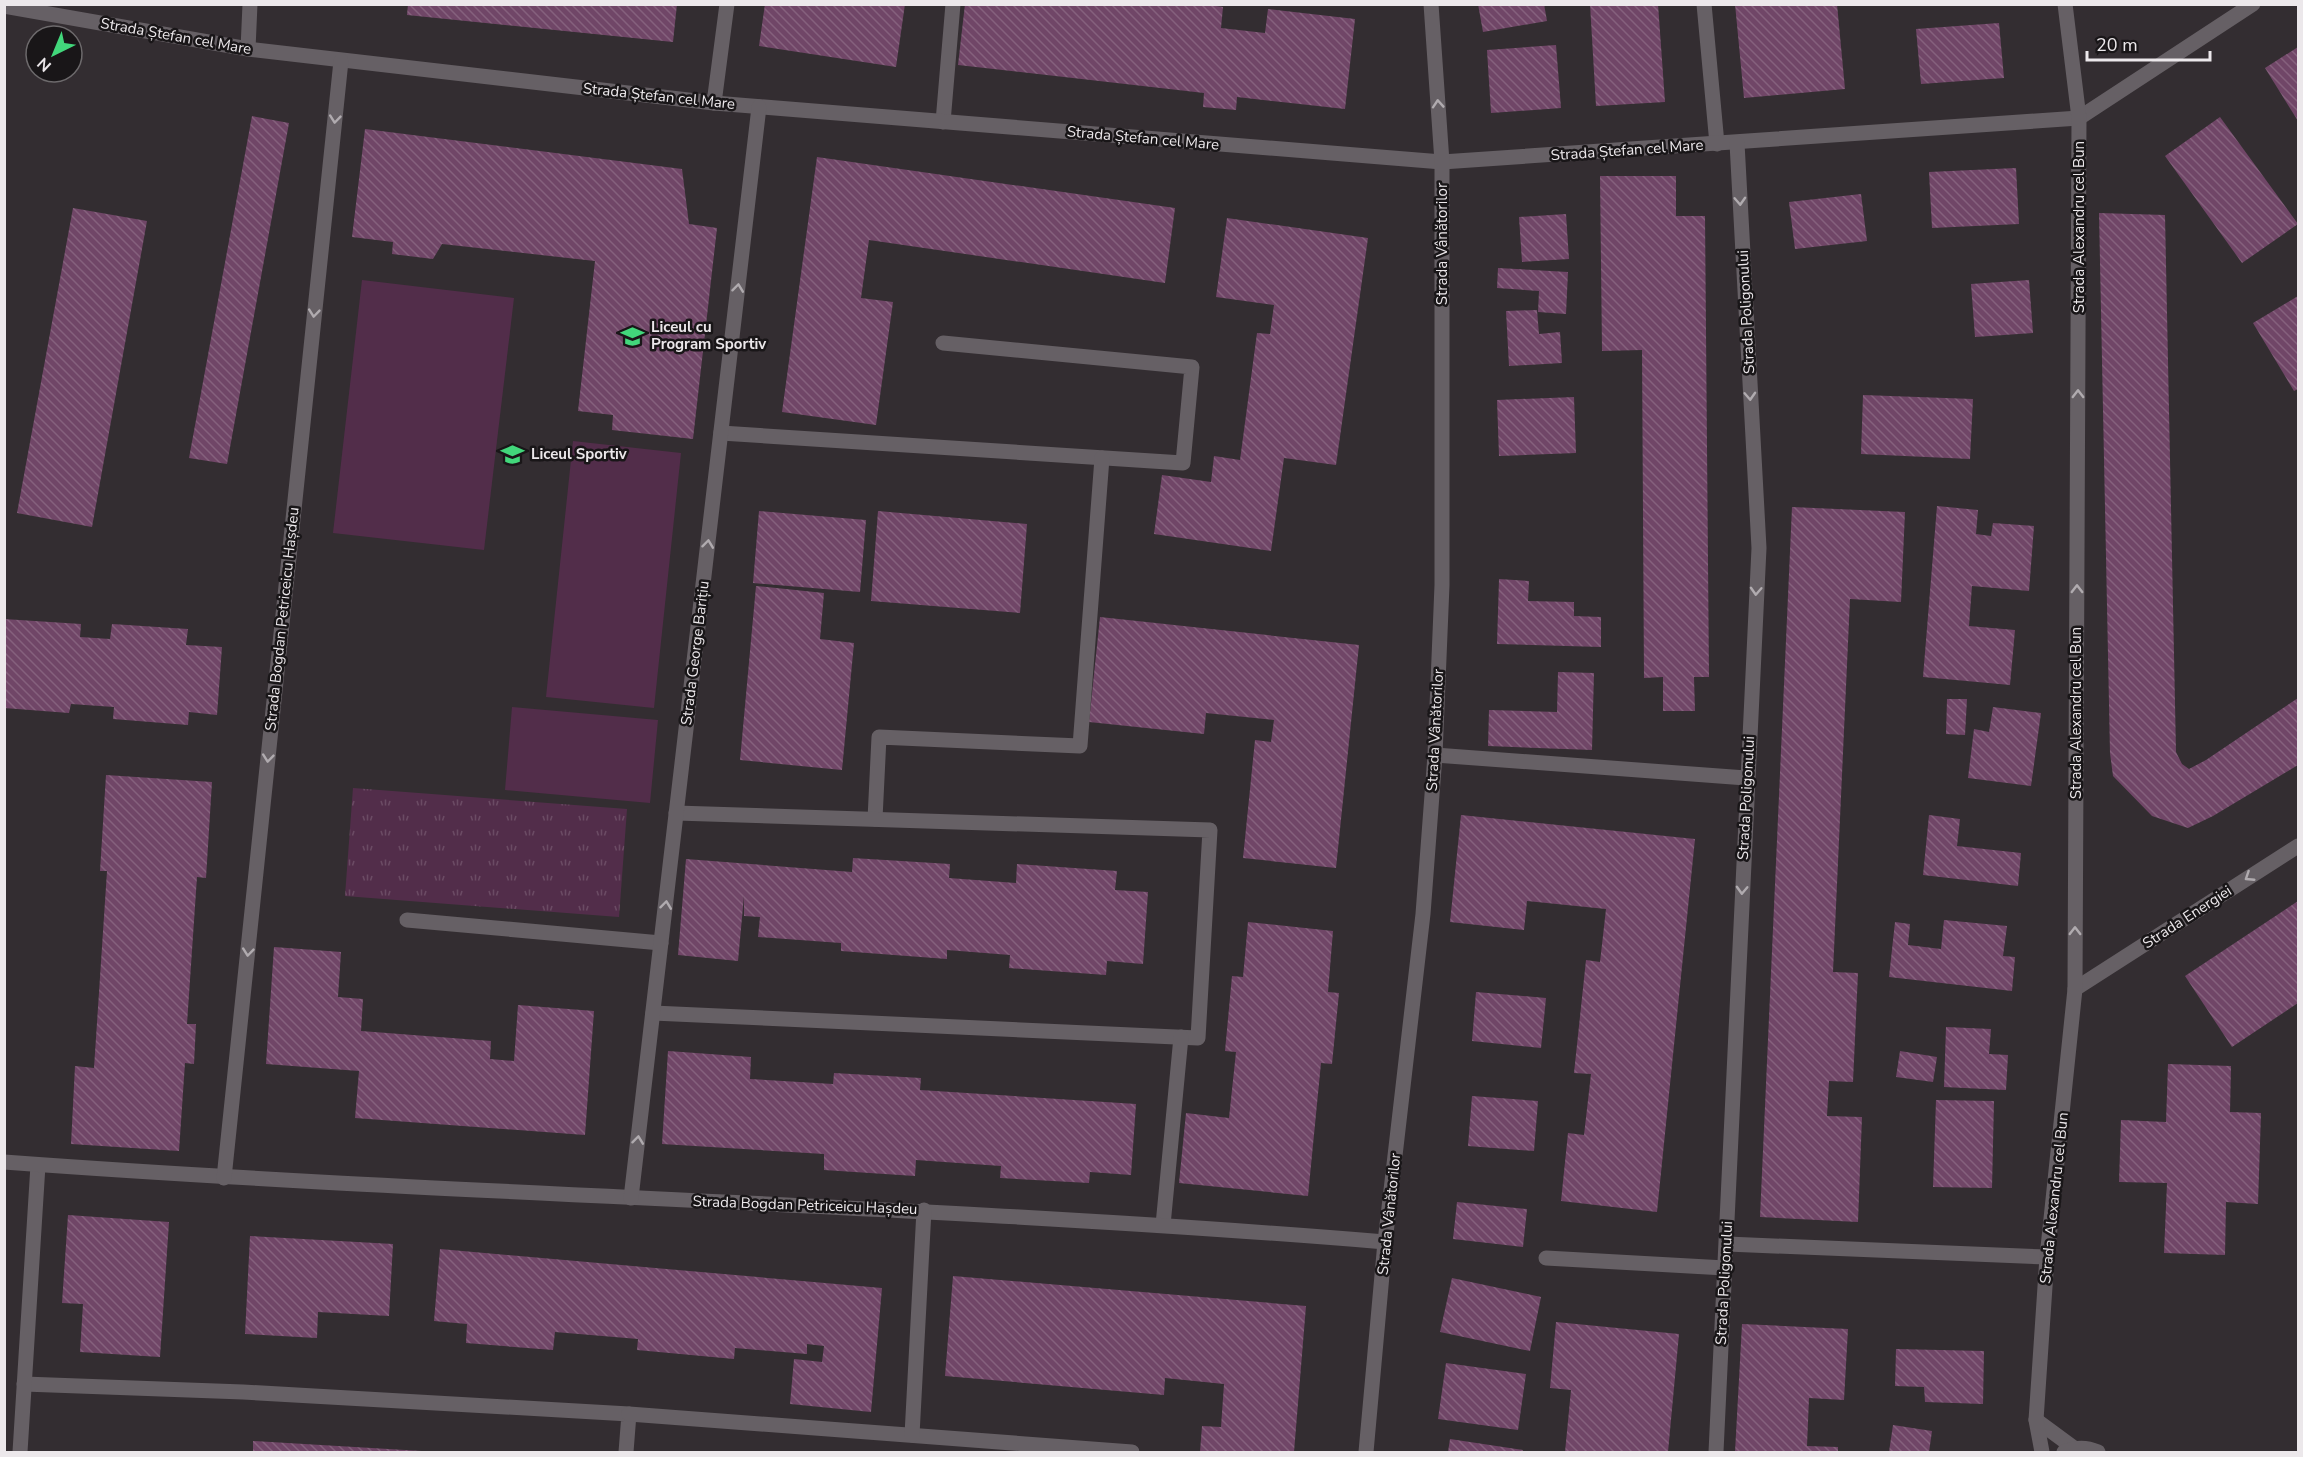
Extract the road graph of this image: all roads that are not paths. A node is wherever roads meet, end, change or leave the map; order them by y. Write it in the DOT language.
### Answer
graph roads {
  1 [pos="250,4"];
  2 [pos="727,4"];
  3 [pos="953,4"];
  4 [pos="1431,4"];
  5 [pos="1704,4"];
  6 [pos="2065,4"];
  7 [pos="2253,4"];
  8 [pos="4,6"];
  9 [pos="248,49"];
  10 [pos="341,61"];
  11 [pos="714,103"];
  12 [pos="759,107"];
  13 [pos="2079,118"];
  14 [pos="943,122"];
  15 [pos="1737,143"];
  16 [pos="1717,144"];
  17 [pos="1442,162"];
  18 [pos="943,343"];
  19 [pos="721,433"];
  20 [pos="1102,458"];
  21 [pos="1435,755"];
  22 [pos="1746,778"];
  23 [pos="676,813"];
  24 [pos="875,819"];
  25 [pos="2298,846"];
  26 [pos="407,920"];
  27 [pos="661,944"];
  28 [pos="2075,989"];
  29 [pos="653,1013"];
  30 [pos="1181,1037"];
  31 [pos="4,1162"];
  32 [pos="38,1165"];
  33 [pos="224,1178"];
  34 [pos="631,1198"];
  35 [pos="924,1210"];
  36 [pos="1163,1225"];
  37 [pos="1385,1242"];
  38 [pos="1727,1244"];
  39 [pos="2047,1257"];
  40 [pos="1546,1258"];
  41 [pos="1725,1268"];
  42 [pos="24,1384"];
  43 [pos="629,1414"];
  44 [pos="2036,1420"];
  45 [pos="912,1435"];
  46 [pos="2068,1450"];
  47 [pos="20,1452"];
  48 [pos="626,1452"];
  49 [pos="1132,1452"];
  50 [pos="1366,1452"];
  51 [pos="1716,1452"];
  52 [pos="2042,1452"];
  53 [pos="2098,1452"];
  1 -- 9 [label="street"];
  2 -- 11 [label="street"];
  3 -- 14 [label="street"];
  17 -- 4 [label="street, Strada Vânătorilor, one-way"];
  5 -- 16 [label="street"];
  6 -- 13 [label="street, Strada Alexandru cel Bun"];
  7 -- 13 [label="street, Strada Ștefan cel Mare"];
  8 -- 9 [label="street, Strada Ștefan cel Mare"];
  9 -- 10 [label="street, Strada Ștefan cel Mare"];
  10 -- 11 [label="street, Strada Ștefan cel Mare"];
  10 -- 33 [label="street, Strada Bogdan Petriceicu Hașdeu, one-way"];
  11 -- 12 [label="street, Strada Ștefan cel Mare"];
  12 -- 14 [label="street, Strada Ștefan cel Mare"];
  19 -- 12 [label="street, Strada George Barițiu, one-way"];
  13 -- 15 [label="street, Strada Ștefan cel Mare"];
  28 -- 13 [label="street, Strada Alexandru cel Bun, one-way"];
  14 -- 17 [label="street, Strada Ștefan cel Mare"];
  15 -- 16 [label="street, Strada Ștefan cel Mare"];
  15 -- 22 [label="street, Strada Poligonului, one-way"];
  16 -- 17 [label="street, Strada Ștefan cel Mare"];
  17 -- 21 [label="street, Strada Vânătorilor"];
  18 -- 20 [label="street"];
  19 -- 20 [label="street"];
  23 -- 19 [label="street, Strada George Barițiu, one-way"];
  20 -- 24 [label="street"];
  21 -- 22 [label="street"];
  21 -- 37 [label="street, Strada Vânătorilor"];
  22 -- 38 [label="street, Strada Poligonului, one-way"];
  23 -- 24 [label="street"];
  27 -- 23 [label="street, Strada George Barițiu, one-way"];
  24 -- 30 [label="street"];
  25 -- 28 [label="street, Strada Energiei, one-way"];
  26 -- 27 [label="street"];
  27 -- 29 [label="street, Strada George Barițiu"];
  28 -- 39 [label="street, Strada Alexandru cel Bun"];
  29 -- 30 [label="street"];
  34 -- 29 [label="street, Strada George Barițiu, one-way"];
  30 -- 36 [label="street"];
  31 -- 32 [label="street, Strada Bogdan Petriceicu Hașdeu"];
  32 -- 33 [label="street, Strada Bogdan Petriceicu Hașdeu"];
  32 -- 42 [label="street"];
  33 -- 34 [label="street, Strada Bogdan Petriceicu Hașdeu"];
  34 -- 35 [label="street, Strada Bogdan Petriceicu Hașdeu"];
  35 -- 36 [label="street, Strada Bogdan Petriceicu Hașdeu"];
  35 -- 45 [label="street"];
  36 -- 37 [label="street, Strada Bogdan Petriceicu Hașdeu"];
  37 -- 50 [label="street, Strada Vânătorilor"];
  38 -- 39 [label="street"];
  38 -- 41 [label="street, Strada Poligonului"];
  39 -- 44 [label="street, Strada Alexandru cel Bun"];
  40 -- 41 [label="street"];
  41 -- 51 [label="street, Strada Poligonului"];
  42 -- 43 [label="street"];
  42 -- 47 [label="street"];
  43 -- 45 [label="street"];
  43 -- 48 [label="street"];
  44 -- 46 [label="street"];
  44 -- 52 [label="street, Strada Alexandru cel Bun"];
  45 -- 49 [label="street"];
  46 -- 53 [label="street"];
}
